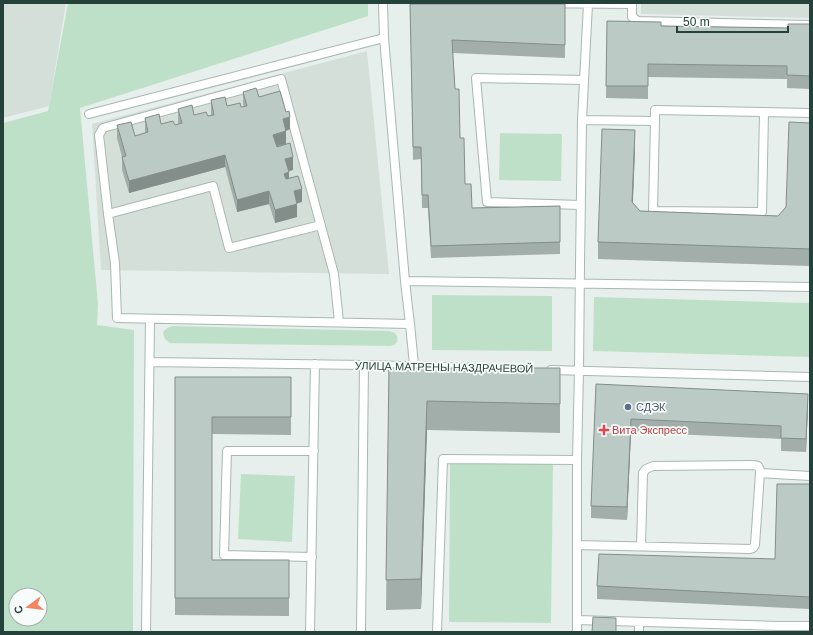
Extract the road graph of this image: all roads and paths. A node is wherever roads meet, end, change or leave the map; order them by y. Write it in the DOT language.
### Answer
graph roads {
  1 [pos="383,3"];
  2 [pos="518,3"];
  3 [pos="632,3"];
  4 [pos="588,4"];
  5 [pos="810,25"];
  6 [pos="384,38"];
  7 [pos="584,80"];
  8 [pos="764,112"];
  9 [pos="810,113"];
  10 [pos="89,114"];
  11 [pos="582,120"];
  12 [pos="655,121"];
  13 [pos="581,205"];
  14 [pos="108,214"];
  15 [pos="321,225"];
  16 [pos="406,281"];
  17 [pos="580,284"];
  18 [pos="810,287"];
  19 [pos="150,319"];
  20 [pos="339,322"];
  21 [pos="410,324"];
  22 [pos="150,362"];
  23 [pos="315,364"];
  24 [pos="364,365"];
  25 [pos="414,365"];
  26 [pos="524,369"];
  27 [pos="540,369"];
  28 [pos="579,370"];
  29 [pos="810,377"];
  30 [pos="314,451"];
  31 [pos="577,460"];
  32 [pos="760,473"];
  33 [pos="810,476"];
  34 [pos="577,545"];
  35 [pos="641,546"];
  36 [pos="312,557"];
  37 [pos="577,620"];
  38 [pos="639,622"];
  39 [pos="810,626"];
  40 [pos="708,628"];
  41 [pos="779,629"];
  42 [pos="146,632"];
  43 [pos="310,632"];
  44 [pos="361,632"];
  45 [pos="437,632"];
  46 [pos="577,632"];
  47 [pos="639,632"];
  1 -- 6 [label="lane"];
  2 -- 4 [label="lane"];
  3 -- 4 [label="lane"];
  3 -- 5 [label="lane"];
  4 -- 7 [label="lane"];
  6 -- 10 [label="lane"];
  6 -- 16 [label="lane"];
  7 -- 11 [label="lane"];
  7 -- 13 [label="lane"];
  8 -- 9 [label="lane"];
  8 -- 12 [label="lane"];
  8 -- 12 [label="lane"];
  11 -- 12 [label="lane"];
  11 -- 13 [label="lane"];
  13 -- 17 [label="lane"];
  14 -- 15 [label="lane"];
  14 -- 15 [label="lane"];
  14 -- 19 [label="lane"];
  15 -- 20 [label="lane"];
  16 -- 17 [label="lane"];
  16 -- 21 [label="lane"];
  17 -- 18 [label="lane"];
  17 -- 28 [label="lane"];
  19 -- 20 [label="lane"];
  19 -- 22 [label="lane"];
  20 -- 21 [label="lane"];
  21 -- 25 [label="lane"];
  22 -- 23 [label="lane, УЛИЦА МАТРЕНЫ НАЗДРАЧЕВОЙ"];
  22 -- 42 [label="lane"];
  23 -- 24 [label="lane, УЛИЦА МАТРЕНЫ НАЗДРАЧЕВОЙ"];
  23 -- 30 [label="lane"];
  24 -- 25 [label="lane, УЛИЦА МАТРЕНЫ НАЗДРАЧЕВОЙ"];
  24 -- 44 [label="lane"];
  25 -- 26 [label="lane, УЛИЦА МАТРЕНЫ НАЗДРАЧЕВОЙ"];
  27 -- 28 [label="lane, УЛИЦА МАТРЕНЫ НАЗДРАЧЕВОЙ"];
  28 -- 29 [label="lane, УЛИЦА МАТРЕНЫ НАЗДРАЧЕВОЙ"];
  28 -- 31 [label="lane"];
  30 -- 36 [label="lane"];
  30 -- 36 [label="lane"];
  31 -- 34 [label="lane"];
  31 -- 45 [label="lane"];
  32 -- 33 [label="lane"];
  32 -- 35 [label="lane"];
  32 -- 35 [label="lane"];
  34 -- 35 [label="lane"];
  34 -- 37 [label="lane"];
  36 -- 43 [label="lane"];
  37 -- 38 [label="lane"];
  37 -- 46 [label="lane"];
  38 -- 40 [label="lane"];
  38 -- 47 [label="lane"];
  39 -- 41 [label="lane"];
  40 -- 41 [label="lane"];
}
